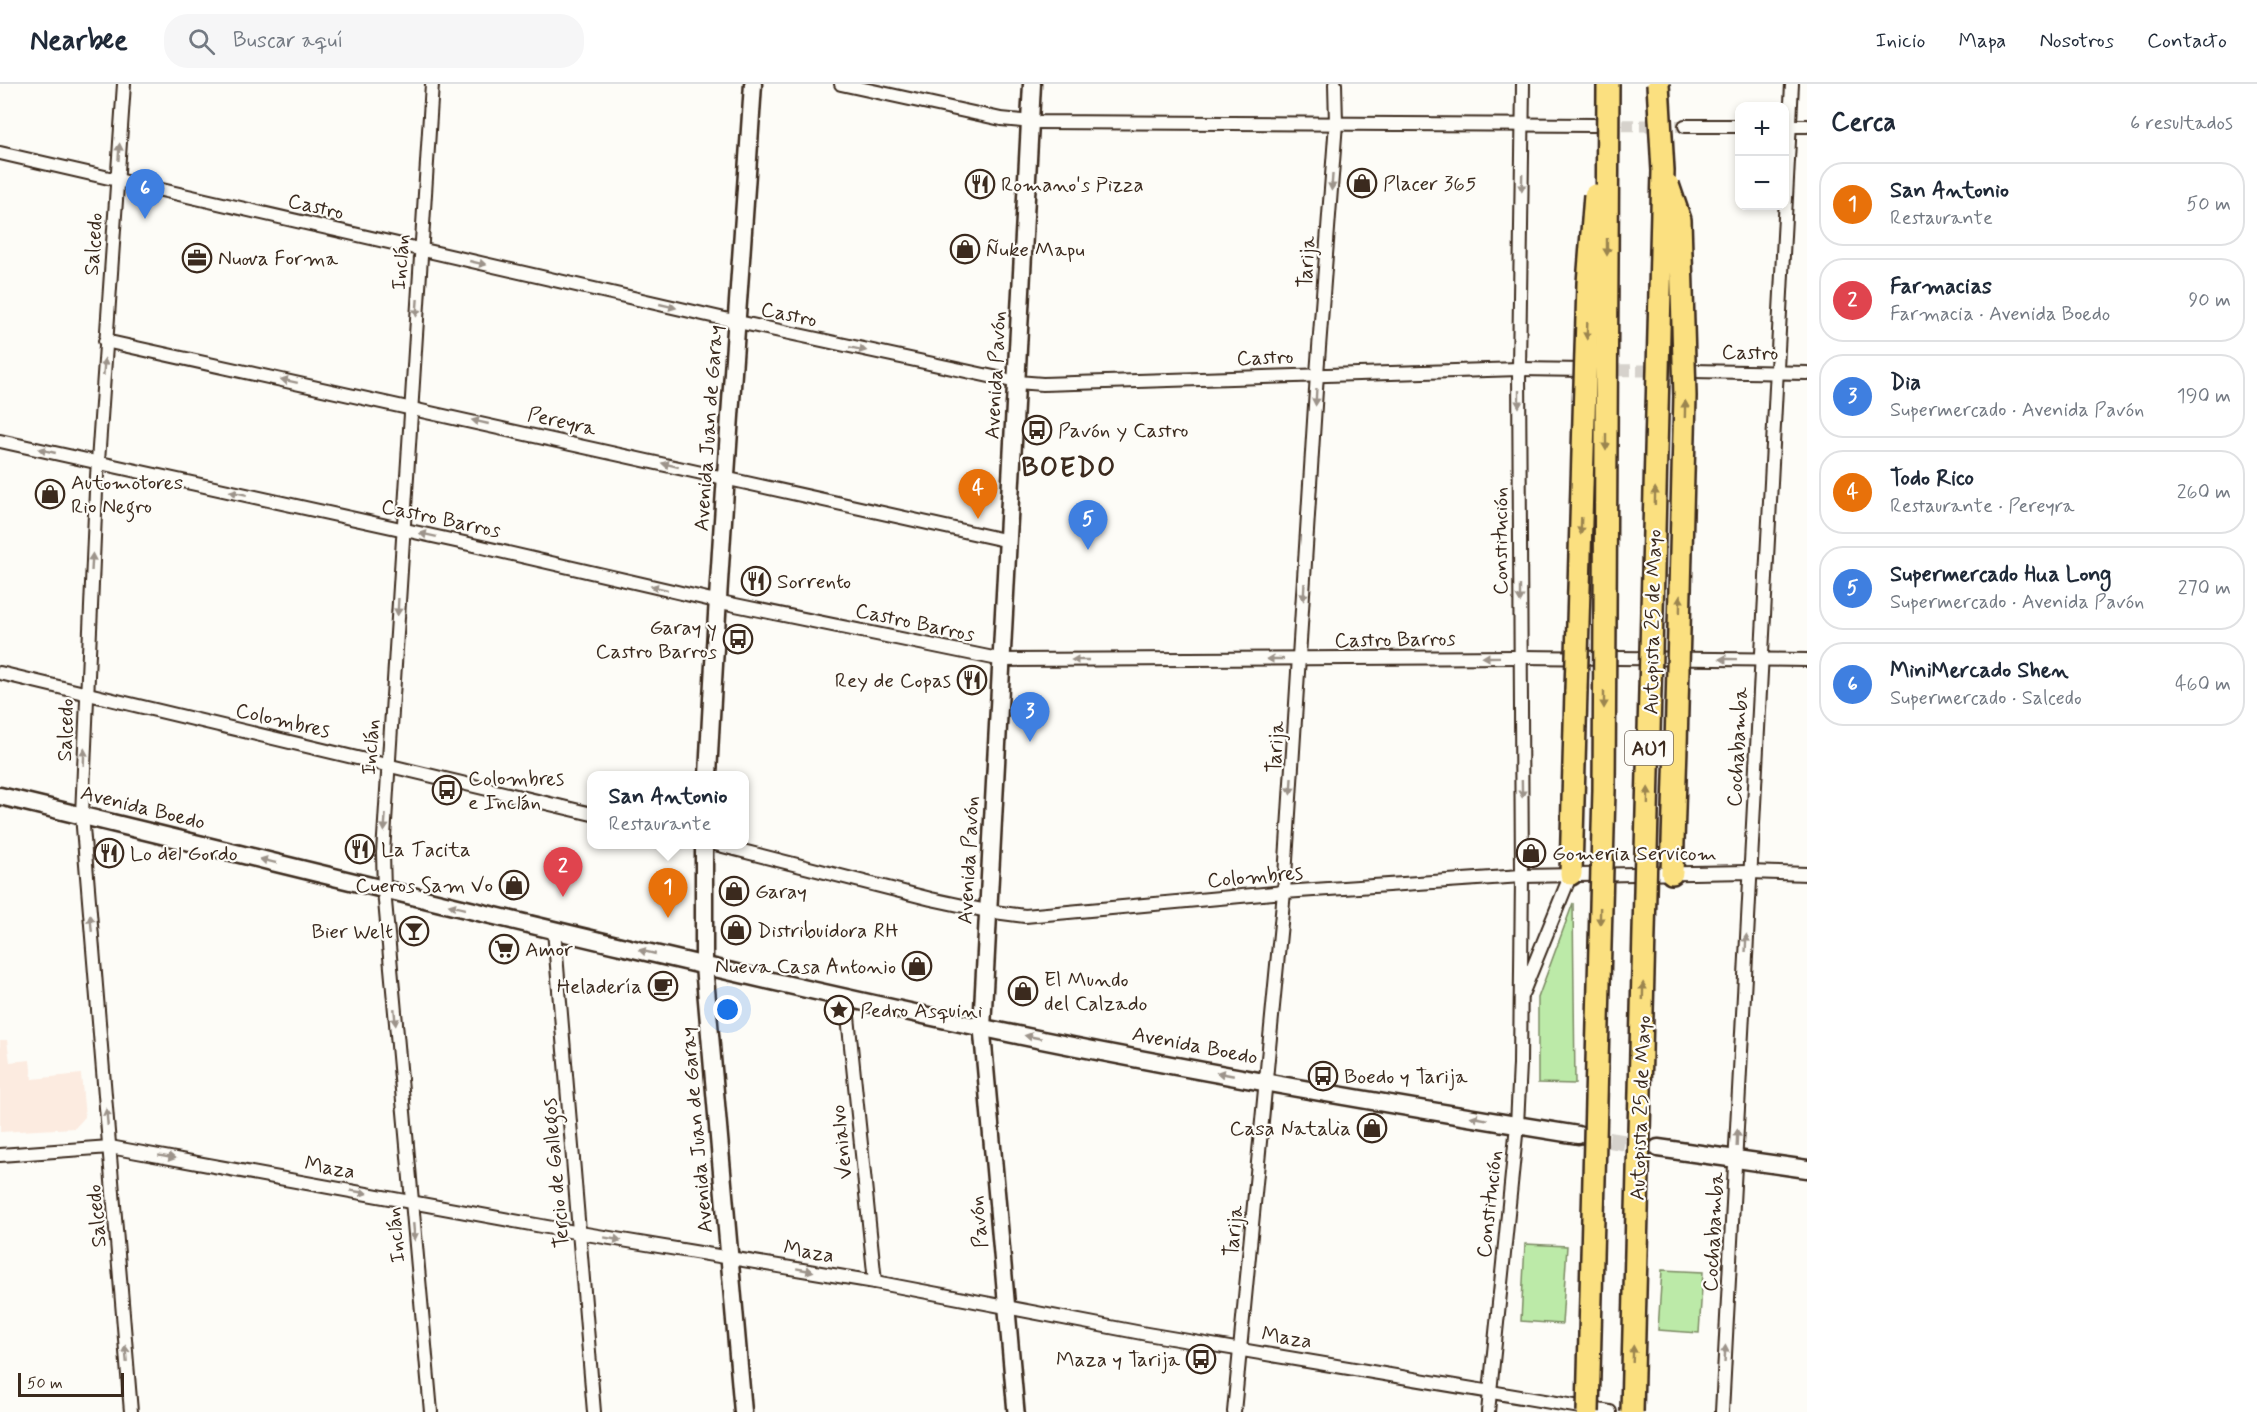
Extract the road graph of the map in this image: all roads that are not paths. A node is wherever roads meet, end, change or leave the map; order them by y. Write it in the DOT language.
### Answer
graph roads {
  1 [pos="124,84"];
  2 [pos="432,84"];
  3 [pos="753,84"];
  4 [pos="841,84"];
  5 [pos="1032,84"];
  6 [pos="1335,84"];
  7 [pos="1523,84"];
  8 [pos="1606,84"];
  9 [pos="1658,84"];
  10 [pos="1792,84"];
  11 [pos="1789,116"];
  12 [pos="1032,122"];
  13 [pos="1336,123"];
  14 [pos="1522,125"];
  15 [pos="1594,125"];
  16 [pos="1685,126"];
  17 [pos="1735,126"];
  18 [pos="1789,126"];
  19 [pos="1807,126"];
  20 [pos="0,153"];
  21 [pos="1787,156"];
  22 [pos="1663,171"];
  23 [pos="117,180"];
  24 [pos="421,250"];
  25 [pos="738,322"];
  26 [pos="105,341"];
  27 [pos="1519,369"];
  28 [pos="1585,369"];
  29 [pos="1692,371"];
  30 [pos="1779,372"];
  31 [pos="1807,373"];
  32 [pos="1317,374"];
  33 [pos="1017,382"];
  34 [pos="411,407"];
  35 [pos="0,441"];
  36 [pos="98,463"];
  37 [pos="727,478"];
  38 [pos="403,530"];
  39 [pos="1009,541"];
  40 [pos="716,601"];
  41 [pos="1520,657"];
  42 [pos="1300,659"];
  43 [pos="1003,660"];
  44 [pos="1762,660"];
  45 [pos="1807,660"];
  46 [pos="0,673"];
  47 [pos="86,693"];
  48 [pos="389,765"];
  49 [pos="708,771"];
  50 [pos="0,796"];
  51 [pos="587,813"];
  52 [pos="82,815"];
  53 [pos="704,849"];
  54 [pos="735,849"];
  55 [pos="1749,872"];
  56 [pos="1672,873"];
  57 [pos="1571,874"];
  58 [pos="1807,874"];
  59 [pos="1522,876"];
  60 [pos="384,890"];
  61 [pos="1284,892"];
  62 [pos="987,911"];
  63 [pos="554,930"];
  64 [pos="704,966"];
  65 [pos="846,997"];
  66 [pos="1521,998"];
  67 [pos="982,1028"];
  68 [pos="1268,1082"];
  69 [pos="1516,1125"];
  70 [pos="1578,1135"];
  71 [pos="110,1147"];
  72 [pos="1658,1148"];
  73 [pos="0,1155"];
  74 [pos="1736,1160"];
  75 [pos="1807,1169"];
  76 [pos="411,1201"];
  77 [pos="580,1233"];
  78 [pos="729,1258"];
  79 [pos="875,1282"];
  80 [pos="1006,1307"];
  81 [pos="1241,1349"];
  82 [pos="1490,1391"];
  83 [pos="131,1412"];
  84 [pos="431,1412"];
  85 [pos="594,1412"];
  86 [pos="743,1412"];
  87 [pos="1016,1412"];
  88 [pos="1234,1412"];
  89 [pos="1488,1412"];
  90 [pos="1588,1412"];
  91 [pos="1610,1412"];
  92 [pos="1632,1412"];
  93 [pos="1722,1412"];
  23 -- 1 [label="street, Salcedo, one-way"];
  2 -- 24 [label="street, Inclán"];
  3 -- 25 [label="main road, Avenida Juan de Garay"];
  4 -- 12 [label="street"];
  5 -- 12 [label="main road, Avenida Pavón"];
  6 -- 13 [label="street, Tarija"];
  7 -- 14 [label="street, Constitución"];
  8 -- 57 [label="highway, one-way, bridge"];
  8 -- 90 [label="highway, Autopista 25 de Mayo / AU1, one-way, bridge"];
  9 -- 22 [label="highway, Autopista 25 de Mayo / AU1, bridge"];
  10 -- 11 [label="street, Cochabamba"];
  12 -- 13 [label="street"];
  12 -- 33 [label="main road, Avenida Pavón"];
  13 -- 14 [label="street"];
  13 -- 32 [label="street, Tarija, one-way"];
  14 -- 15 [label="street"];
  14 -- 27 [label="street, Constitución, one-way"];
  16 -- 17 [label="street"];
  18 -- 19 [label="street"];
  20 -- 23 [label="street, Castro"];
  21 -- 30 [label="street, Cochabamba"];
  56 -- 22 [label="highway, one-way, bridge"];
  92 -- 22 [label="highway, Autopista 25 de Mayo / AU1, one-way, bridge"];
  23 -- 24 [label="street, Castro"];
  23 -- 26 [label="street, Salcedo"];
  24 -- 25 [label="street, Castro, one-way"];
  24 -- 34 [label="street, Inclán, one-way"];
  25 -- 33 [label="street, Castro, one-way"];
  25 -- 37 [label="main road, Avenida Juan de Garay"];
  34 -- 26 [label="street, Pereyra, one-way"];
  36 -- 26 [label="street, Salcedo, one-way"];
  27 -- 28 [label="street, Castro"];
  27 -- 32 [label="street, Castro"];
  27 -- 41 [label="street, Constitución, one-way"];
  29 -- 30 [label="street, Castro"];
  30 -- 31 [label="street, Castro"];
  30 -- 44 [label="street, Cochabamba"];
  32 -- 33 [label="street, Castro"];
  32 -- 42 [label="street, Tarija, one-way"];
  33 -- 39 [label="main road, Avenida Pavón"];
  37 -- 34 [label="street, Pereyra, one-way"];
  34 -- 38 [label="street, Inclán"];
  36 -- 35 [label="street, Castro Barros, one-way"];
  38 -- 36 [label="street, Castro Barros, one-way"];
  47 -- 36 [label="street, Salcedo, one-way"];
  37 -- 39 [label="street, Pereyra"];
  37 -- 40 [label="main road, Avenida Juan de Garay"];
  40 -- 38 [label="street, Castro Barros, one-way"];
  38 -- 48 [label="street, Inclán, one-way"];
  39 -- 43 [label="main road, Avenida Pavón"];
  40 -- 43 [label="street, Castro Barros"];
  40 -- 49 [label="main road, Avenida Juan de Garay"];
  41 -- 42 [label="street, Castro Barros, one-way"];
  44 -- 41 [label="street, Castro Barros, one-way"];
  41 -- 59 [label="street, Constitución, one-way"];
  42 -- 43 [label="street, Castro Barros, one-way"];
  42 -- 61 [label="street, Tarija, one-way"];
  43 -- 62 [label="main road, Avenida Pavón"];
  44 -- 45 [label="street, Castro Barros"];
  44 -- 55 [label="street, Cochabamba"];
  46 -- 47 [label="street, Colombres"];
  47 -- 48 [label="street, Colombres"];
  52 -- 47 [label="street, Salcedo, one-way"];
  48 -- 51 [label="street, Colombres"];
  48 -- 60 [label="street, Inclán, one-way"];
  50 -- 52 [label="main road, Avenida Boedo"];
  60 -- 52 [label="main road, Avenida Boedo, one-way"];
  71 -- 52 [label="street, Salcedo, one-way"];
  53 -- 64 [label="main road, Avenida Juan de Garay"];
  54 -- 62 [label="street, Colombres"];
  55 -- 56 [label="street, Colombres"];
  55 -- 58 [label="street, Colombres"];
  74 -- 55 [label="street, Cochabamba, one-way"];
  56 -- 57 [label="street, Colombres"];
  57 -- 59 [label="street, Colombres"];
  57 -- 66 [label="street, Constitución"];
  59 -- 61 [label="street, Colombres"];
  59 -- 66 [label="street, Constitución"];
  63 -- 60 [label="main road, Avenida Boedo, one-way"];
  60 -- 76 [label="street, Inclán, one-way"];
  61 -- 62 [label="street, Colombres"];
  61 -- 68 [label="street, Tarija"];
  62 -- 67 [label="main road, Avenida Pavón"];
  64 -- 63 [label="main road, Avenida Boedo, one-way"];
  63 -- 77 [label="street, Tercio de Gallegos"];
  64 -- 65 [label="main road, Avenida Boedo"];
  64 -- 78 [label="main road, Avenida Juan de Garay"];
  65 -- 67 [label="main road, Avenida Boedo"];
  65 -- 79 [label="street, Venialvo"];
  66 -- 69 [label="street, Constitución"];
  68 -- 67 [label="main road, Avenida Boedo, one-way"];
  67 -- 80 [label="street, Pavón"];
  69 -- 68 [label="main road, Avenida Boedo, one-way"];
  68 -- 81 [label="street, Tarija"];
  69 -- 70 [label="main road, Avenida Boedo"];
  69 -- 82 [label="street, Constitución"];
  71 -- 73 [label="street, Maza"];
  71 -- 76 [label="street, Maza, one-way"];
  83 -- 71 [label="street, Salcedo, one-way"];
  72 -- 74 [label="main road"];
  74 -- 75 [label="main road"];
  93 -- 74 [label="street, Cochabamba, one-way"];
  76 -- 77 [label="street, Maza"];
  76 -- 84 [label="street, Inclán, one-way"];
  77 -- 78 [label="street, Maza, one-way"];
  77 -- 85 [label="street, Tercio de Gallegos"];
  78 -- 79 [label="street, Maza, one-way"];
  78 -- 86 [label="main road, Avenida Juan de Garay"];
  79 -- 80 [label="street, Maza"];
  80 -- 81 [label="street, Maza"];
  80 -- 87 [label="street, Pavón"];
  81 -- 82 [label="street, Maza"];
  81 -- 88 [label="street, Tarija"];
  82 -- 89 [label="street, Constitución"];
  82 -- 91 [label="street, Maza"];
}
